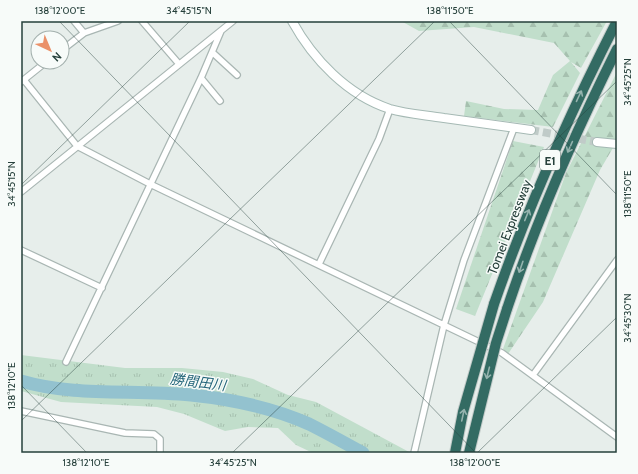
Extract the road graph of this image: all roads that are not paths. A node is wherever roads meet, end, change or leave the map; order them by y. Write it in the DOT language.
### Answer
graph roads {
  1 [pos="74,21"];
  2 [pos="118,21"];
  3 [pos="142,21"];
  4 [pos="233,21"];
  5 [pos="292,21"];
  6 [pos="617,21"];
  7 [pos="221,31"];
  8 [pos="84,32"];
  9 [pos="70,43"];
  10 [pos="617,48"];
  11 [pos="213,53"];
  12 [pos="179,64"];
  13 [pos="36,70"];
  14 [pos="237,75"];
  15 [pos="201,78"];
  16 [pos="23,81"];
  17 [pos="220,101"];
  18 [pos="390,109"];
  19 [pos="514,128"];
  20 [pos="531,130"];
  21 [pos="597,142"];
  22 [pos="617,144"];
  23 [pos="77,146"];
  24 [pos="150,184"];
  25 [pos="21,192"];
  26 [pos="21,250"];
  27 [pos="617,260"];
  28 [pos="319,264"];
  29 [pos="102,288"];
  30 [pos="444,325"];
  31 [pos="66,362"];
  32 [pos="533,375"];
  33 [pos="21,410"];
  34 [pos="617,437"];
  35 [pos="160,453"];
  36 [pos="414,453"];
  37 [pos="455,453"];
  38 [pos="469,453"];
  1 -- 8 [label="street"];
  2 -- 8 [label="street"];
  3 -- 12 [label="street"];
  4 -- 7 [label="street"];
  5 -- 18 [label="street"];
  37 -- 6 [label="highway, Tomei Expressway / E1, one-way, bridge"];
  7 -- 11 [label="street"];
  7 -- 12 [label="street"];
  8 -- 9 [label="street"];
  10 -- 38 [label="highway, Tomei Expressway / E1, one-way, bridge"];
  11 -- 14 [label="street"];
  11 -- 15 [label="street"];
  12 -- 23 [label="street"];
  13 -- 16 [label="street"];
  15 -- 17 [label="street"];
  15 -- 24 [label="street"];
  16 -- 23 [label="street"];
  18 -- 19 [label="street"];
  18 -- 28 [label="street"];
  19 -- 20 [label="street"];
  19 -- 30 [label="street"];
  21 -- 22 [label="street"];
  23 -- 24 [label="street"];
  23 -- 25 [label="street"];
  24 -- 28 [label="street"];
  24 -- 29 [label="street"];
  26 -- 29 [label="street"];
  27 -- 32 [label="street"];
  28 -- 30 [label="street"];
  29 -- 31 [label="street"];
  30 -- 32 [label="street"];
  30 -- 36 [label="street"];
  32 -- 34 [label="street"];
  33 -- 35 [label="street"];
}
